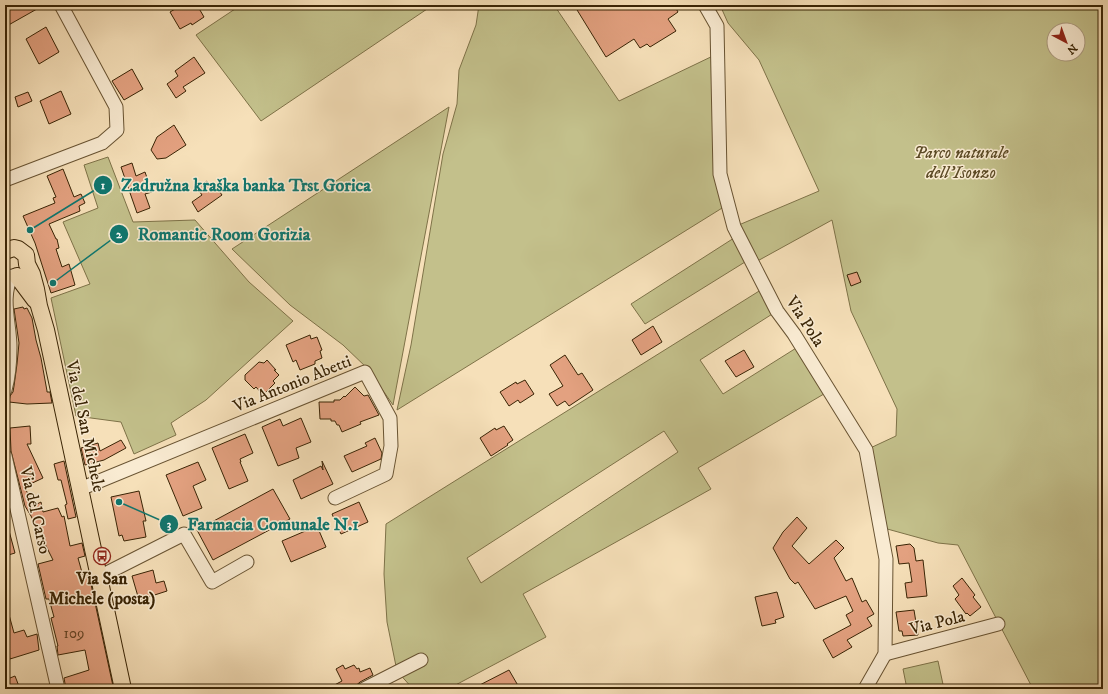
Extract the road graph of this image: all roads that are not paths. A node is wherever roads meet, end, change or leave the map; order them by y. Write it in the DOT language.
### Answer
graph roads {
  1 [pos="61,5"];
  2 [pos="705,5"];
  3 [pos="5,180"];
  4 [pos="8,246"];
  5 [pos="15,272"];
  6 [pos="5,302"];
  7 [pos="5,390"];
  8 [pos="5,456"];
  9 [pos="80,489"];
  10 [pos="336,498"];
  11 [pos="247,562"];
  12 [pos="99,577"];
  13 [pos="998,624"];
  14 [pos="885,654"];
  15 [pos="421,660"];
  16 [pos="58,689"];
  17 [pos="123,689"];
  18 [pos="364,689"];
  19 [pos="865,689"];
  1 -- 3 [label="street"];
  2 -- 14 [label="street, Via Pola"];
  4 -- 5 [label="main road, Via del San Michele"];
  5 -- 6 [label="street"];
  5 -- 9 [label="main road, Via del San Michele"];
  6 -- 7 [label="street"];
  8 -- 16 [label="street, Via del Carso"];
  9 -- 10 [label="street, Via Antonio Abetti"];
  9 -- 12 [label="main road, Via del San Michele"];
  11 -- 12 [label="street"];
  12 -- 17 [label="main road, Via del San Michele"];
  13 -- 14 [label="street, Via Pola"];
  14 -- 19 [label="street, Via Pola"];
  15 -- 18 [label="street"];
}
